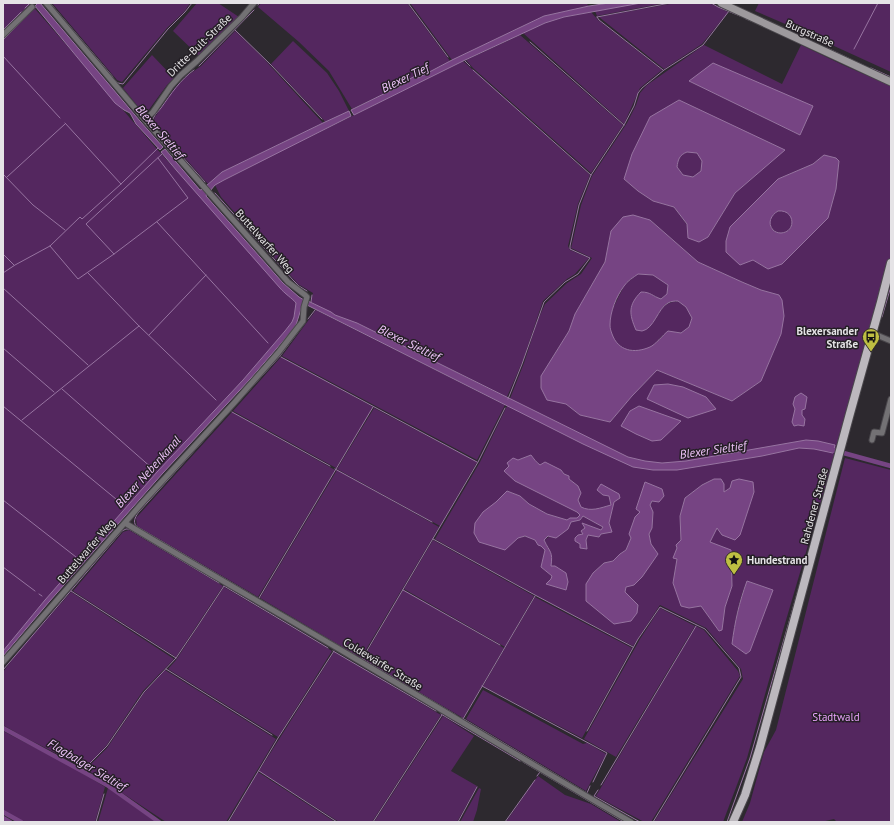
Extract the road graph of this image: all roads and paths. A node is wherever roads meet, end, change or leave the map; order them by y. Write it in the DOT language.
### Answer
graph roads {
  1 [pos="46,3"];
  2 [pos="254,3"];
  3 [pos="721,3"];
  4 [pos="32,7"];
  5 [pos="3,35"];
  6 [pos="891,82"];
  7 [pos="145,120"];
  8 [pos="891,263"];
  9 [pos="872,334"];
  10 [pos="891,341"];
  11 [pos="891,399"];
  12 [pos="884,427"];
  13 [pos="891,429"];
  14 [pos="872,440"];
  15 [pos="125,523"];
  16 [pos="3,662"];
  17 [pos="631,822"];
  18 [pos="733,822"];
  1 -- 7 [label="street"];
  2 -- 7 [label="street, Dritte-Bult-Straße"];
  3 -- 6 [label="street, Burgstraße"];
  4 -- 5 [label="street"];
  7 -- 15 [label="street, Buttelwarfer Weg"];
  8 -- 9 [label="main road, Rahdener Straße"];
  9 -- 10 [label="street"];
  9 -- 18 [label="main road, Rahdener Straße"];
  11 -- 12 [label="street"];
  12 -- 13 [label="street"];
  12 -- 14 [label="street"];
  15 -- 16 [label="street, Buttelwarfer Weg"];
  15 -- 17 [label="street, Coldewärfer Straße"];
}
